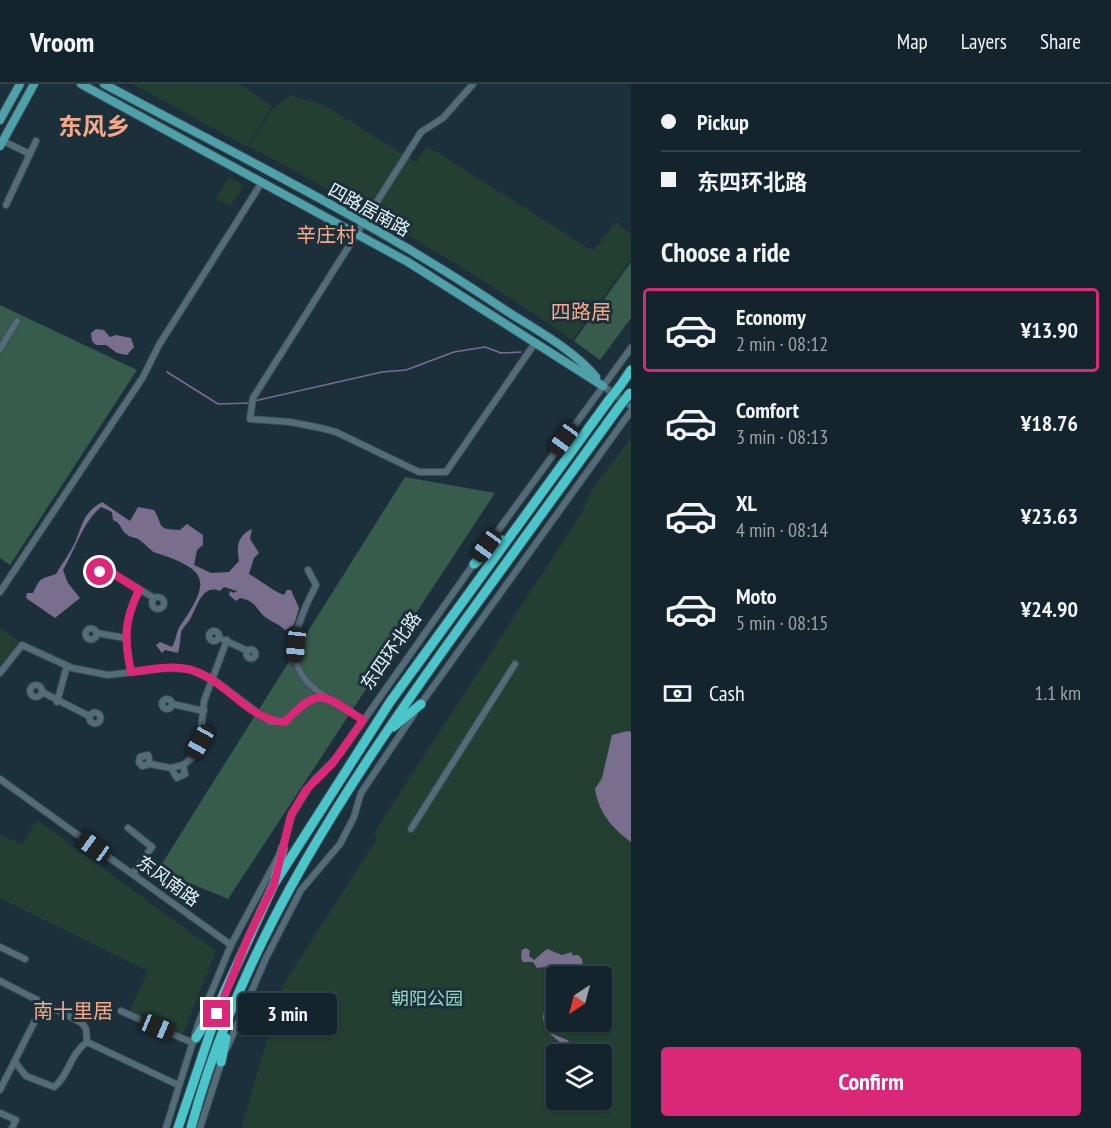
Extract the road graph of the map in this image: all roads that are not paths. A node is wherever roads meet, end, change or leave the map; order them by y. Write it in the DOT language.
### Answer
graph roads {
  1 [pos="20,84"];
  2 [pos="34,84"];
  3 [pos="81,84"];
  4 [pos="104,84"];
  5 [pos="473,84"];
  6 [pos="0,120"];
  7 [pos="36,141"];
  8 [pos="1,143"];
  9 [pos="30,154"];
  10 [pos="262,182"];
  11 [pos="6,206"];
  12 [pos="364,224"];
  13 [pos="355,233"];
  14 [pos="18,321"];
  15 [pos="535,343"];
  16 [pos="631,348"];
  17 [pos="0,349"];
  18 [pos="631,370"];
  19 [pos="603,386"];
  20 [pos="630,392"];
  21 [pos="631,406"];
  22 [pos="631,411"];
  23 [pos="515,529"];
  24 [pos="474,564"];
  25 [pos="104,568"];
  26 [pos="308,570"];
  27 [pos="139,590"];
  28 [pos="0,592"];
  29 [pos="154,598"];
  30 [pos="97,633"];
  31 [pos="125,638"];
  32 [pos="219,638"];
  33 [pos="227,640"];
  34 [pos="248,651"];
  35 [pos="515,664"];
  36 [pos="67,666"];
  37 [pos="131,672"];
  38 [pos="0,673"];
  39 [pos="213,681"];
  40 [pos="42,692"];
  41 [pos="326,697"];
  42 [pos="57,702"];
  43 [pos="421,704"];
  44 [pos="172,705"];
  45 [pos="204,711"];
  46 [pos="90,716"];
  47 [pos="363,720"];
  48 [pos="384,734"];
  49 [pos="150,764"];
  50 [pos="183,765"];
  51 [pos="171,768"];
  52 [pos="0,779"];
  53 [pos="128,828"];
  54 [pos="411,829"];
  55 [pos="283,848"];
  56 [pos="133,874"];
  57 [pos="274,884"];
  58 [pos="231,945"];
  59 [pos="0,947"];
  60 [pos="25,959"];
  61 [pos="0,981"];
  62 [pos="223,995"];
  63 [pos="44,1004"];
  64 [pos="121,1011"];
  65 [pos="231,1015"];
  66 [pos="194,1040"];
  67 [pos="87,1042"];
  68 [pos="15,1062"];
  69 [pos="220,1062"];
  70 [pos="178,1085"];
  71 [pos="0,1090"];
  72 [pos="0,1113"];
  73 [pos="12,1128"];
  74 [pos="166,1128"];
  75 [pos="178,1128"];
  76 [pos="191,1128"];
  77 [pos="200,1128"];
  1 -- 6 [label="main road"];
  2 -- 8 [label="main road"];
  3 -- 10 [label="main road"];
  4 -- 12 [label="main road, 四路居南路"];
  5 -- 12 [label="street"];
  7 -- 9 [label="street"];
  8 -- 9 [label="street"];
  9 -- 11 [label="street"];
  10 -- 13 [label="main road"];
  10 -- 28 [label="street"];
  12 -- 13 [label="street"];
  12 -- 19 [label="main road, 四路居南路"];
  13 -- 15 [label="main road"];
  13 -- 15 [label="street"];
  14 -- 17 [label="street"];
  15 -- 19 [label="main road"];
  16 -- 19 [label="street, 东四环北路"];
  18 -- 23 [label="highway, 东四环北路, bridge"];
  19 -- 21 [label="street"];
  19 -- 24 [label="street, 东四环北路"];
  20 -- 48 [label="highway, bridge"];
  22 -- 43 [label="street"];
  23 -- 24 [label="highway"];
  23 -- 57 [label="highway, 东四环北路"];
  24 -- 47 [label="street, 东四环北路"];
  25 -- 27 [label="street"];
  26 -- 41 [label="street"];
  27 -- 29 [label="street"];
  27 -- 31 [label="street"];
  30 -- 31 [label="street"];
  31 -- 37 [label="street"];
  32 -- 33 [label="street"];
  33 -- 34 [label="street"];
  33 -- 39 [label="street"];
  35 -- 54 [label="street"];
  36 -- 37 [label="street"];
  36 -- 38 [label="street"];
  36 -- 42 [label="street"];
  37 -- 39 [label="street"];
  39 -- 41 [label="street"];
  39 -- 45 [label="street"];
  40 -- 42 [label="street"];
  41 -- 47 [label="street"];
  42 -- 46 [label="street"];
  43 -- 48 [label="highway"];
  43 -- 69 [label="street"];
  44 -- 45 [label="street"];
  45 -- 50 [label="street"];
  47 -- 55 [label="street, 东四环北路"];
  48 -- 65 [label="highway"];
  49 -- 51 [label="street"];
  50 -- 51 [label="street"];
  50 -- 51 [label="street"];
  52 -- 56 [label="street, 东风南路"];
  53 -- 56 [label="street"];
  55 -- 57 [label="highway"];
  55 -- 58 [label="street, 东四环北路"];
  56 -- 58 [label="street, 东风南路"];
  57 -- 62 [label="highway, 东四环北路"];
  58 -- 66 [label="street, 东四环北路"];
  59 -- 60 [label="street"];
  61 -- 63 [label="street"];
  62 -- 66 [label="highway"];
  62 -- 75 [label="highway, 东四环北路"];
  63 -- 67 [label="street"];
  63 -- 68 [label="street"];
  64 -- 66 [label="street"];
  65 -- 69 [label="highway"];
  65 -- 76 [label="highway"];
  66 -- 70 [label="street, 东四环北路"];
  67 -- 68 [label="street"];
  67 -- 70 [label="street"];
  68 -- 71 [label="street"];
  69 -- 77 [label="street"];
  70 -- 74 [label="street, 东四环北路"];
  72 -- 73 [label="street"];
}
